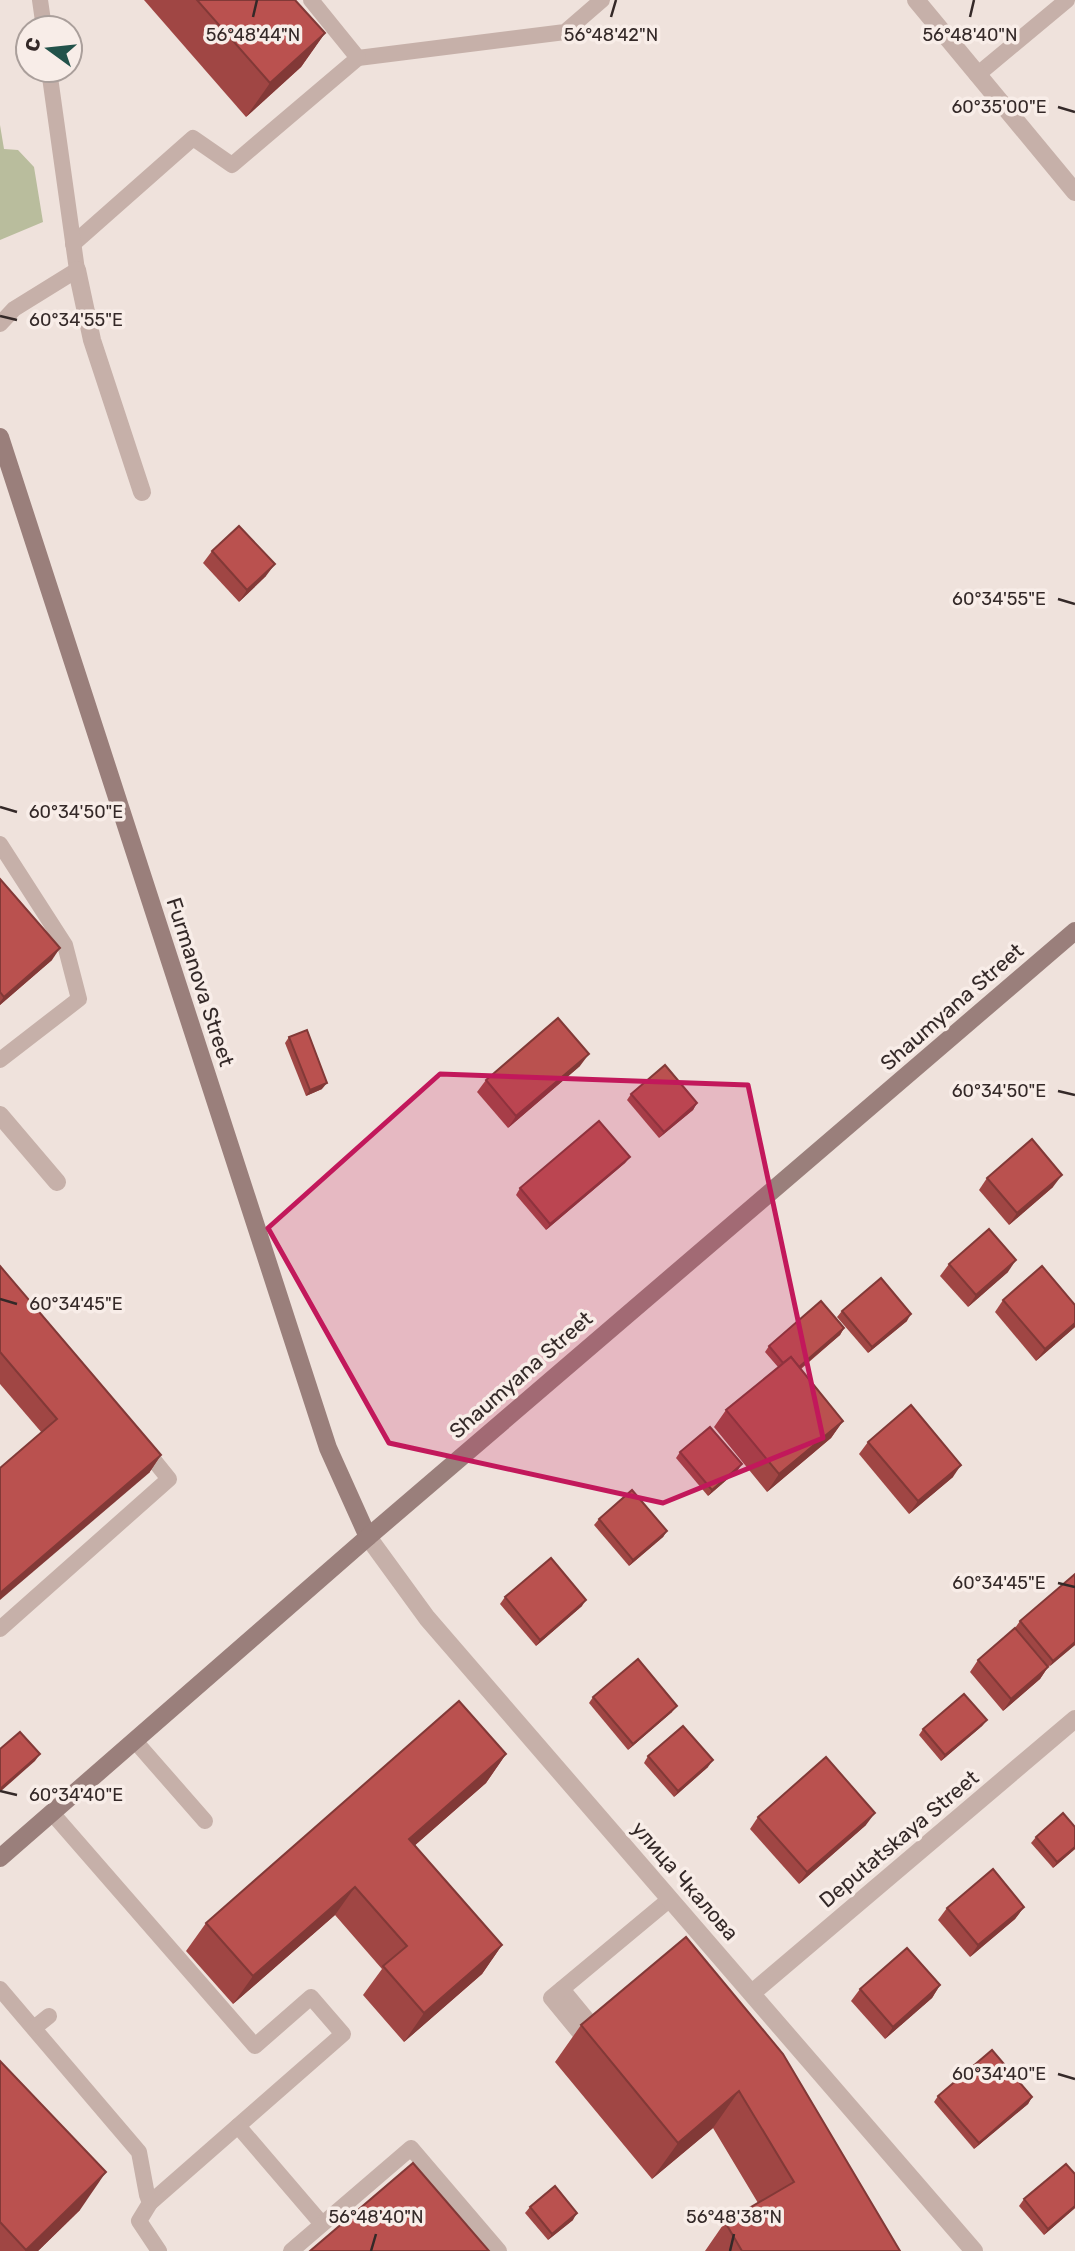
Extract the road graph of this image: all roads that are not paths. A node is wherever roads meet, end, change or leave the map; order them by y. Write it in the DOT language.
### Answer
graph roads {
  1 [pos="311,0"];
  2 [pos="602,0"];
  3 [pos="916,0"];
  4 [pos="1067,0"];
  5 [pos="358,58"];
  6 [pos="977,75"];
  7 [pos="51,84"];
  8 [pos="1075,192"];
  9 [pos="73,244"];
  10 [pos="77,270"];
  11 [pos="0,324"];
  12 [pos="0,438"];
  13 [pos="142,492"];
  14 [pos="0,844"];
  15 [pos="1075,931"];
  16 [pos="0,1060"];
  17 [pos="0,1115"];
  18 [pos="57,1182"];
  19 [pos="136,1438"];
  20 [pos="368,1537"];
  21 [pos="0,1629"];
  22 [pos="1075,1719"];
  23 [pos="135,1741"];
  24 [pos="52,1813"];
  25 [pos="205,1821"];
  26 [pos="0,1858"];
  27 [pos="670,1899"];
  28 [pos="0,1989"];
  29 [pos="752,1993"];
  30 [pos="49,2016"];
  31 [pos="34,2028"];
  32 [pos="590,2033"];
  33 [pos="238,2126"];
  34 [pos="150,2203"];
  35 [pos="322,2224"];
  36 [pos="159,2251"];
  37 [pos="291,2251"];
  38 [pos="499,2251"];
  39 [pos="974,2251"];
  1 -- 5 [label="lane"];
  2 -- 5 [label="lane"];
  3 -- 6 [label="street"];
  4 -- 6 [label="lane"];
  5 -- 9 [label="lane"];
  6 -- 8 [label="street"];
  7 -- 9 [label="lane"];
  9 -- 10 [label="lane"];
  10 -- 11 [label="lane"];
  10 -- 13 [label="street"];
  12 -- 20 [label="street, Furmanova Street"];
  14 -- 16 [label="lane"];
  15 -- 20 [label="street, Shaumyana Street"];
  17 -- 18 [label="street"];
  19 -- 21 [label="lane"];
  20 -- 23 [label="street, Shaumyana Street"];
  20 -- 27 [label="street, улица Чкалова"];
  22 -- 29 [label="street, Deputatskaya Street"];
  23 -- 24 [label="street, Shaumyana Street"];
  23 -- 25 [label="lane"];
  24 -- 26 [label="street, Shaumyana Street"];
  24 -- 33 [label="lane"];
  27 -- 29 [label="street, улица Чкалова"];
  27 -- 32 [label="lane"];
  28 -- 31 [label="lane"];
  29 -- 39 [label="street, улица Чкалова"];
  30 -- 31 [label="lane"];
  31 -- 34 [label="lane"];
  33 -- 34 [label="lane"];
  33 -- 35 [label="lane"];
  34 -- 36 [label="lane"];
  35 -- 37 [label="lane"];
  35 -- 38 [label="lane"];
}
